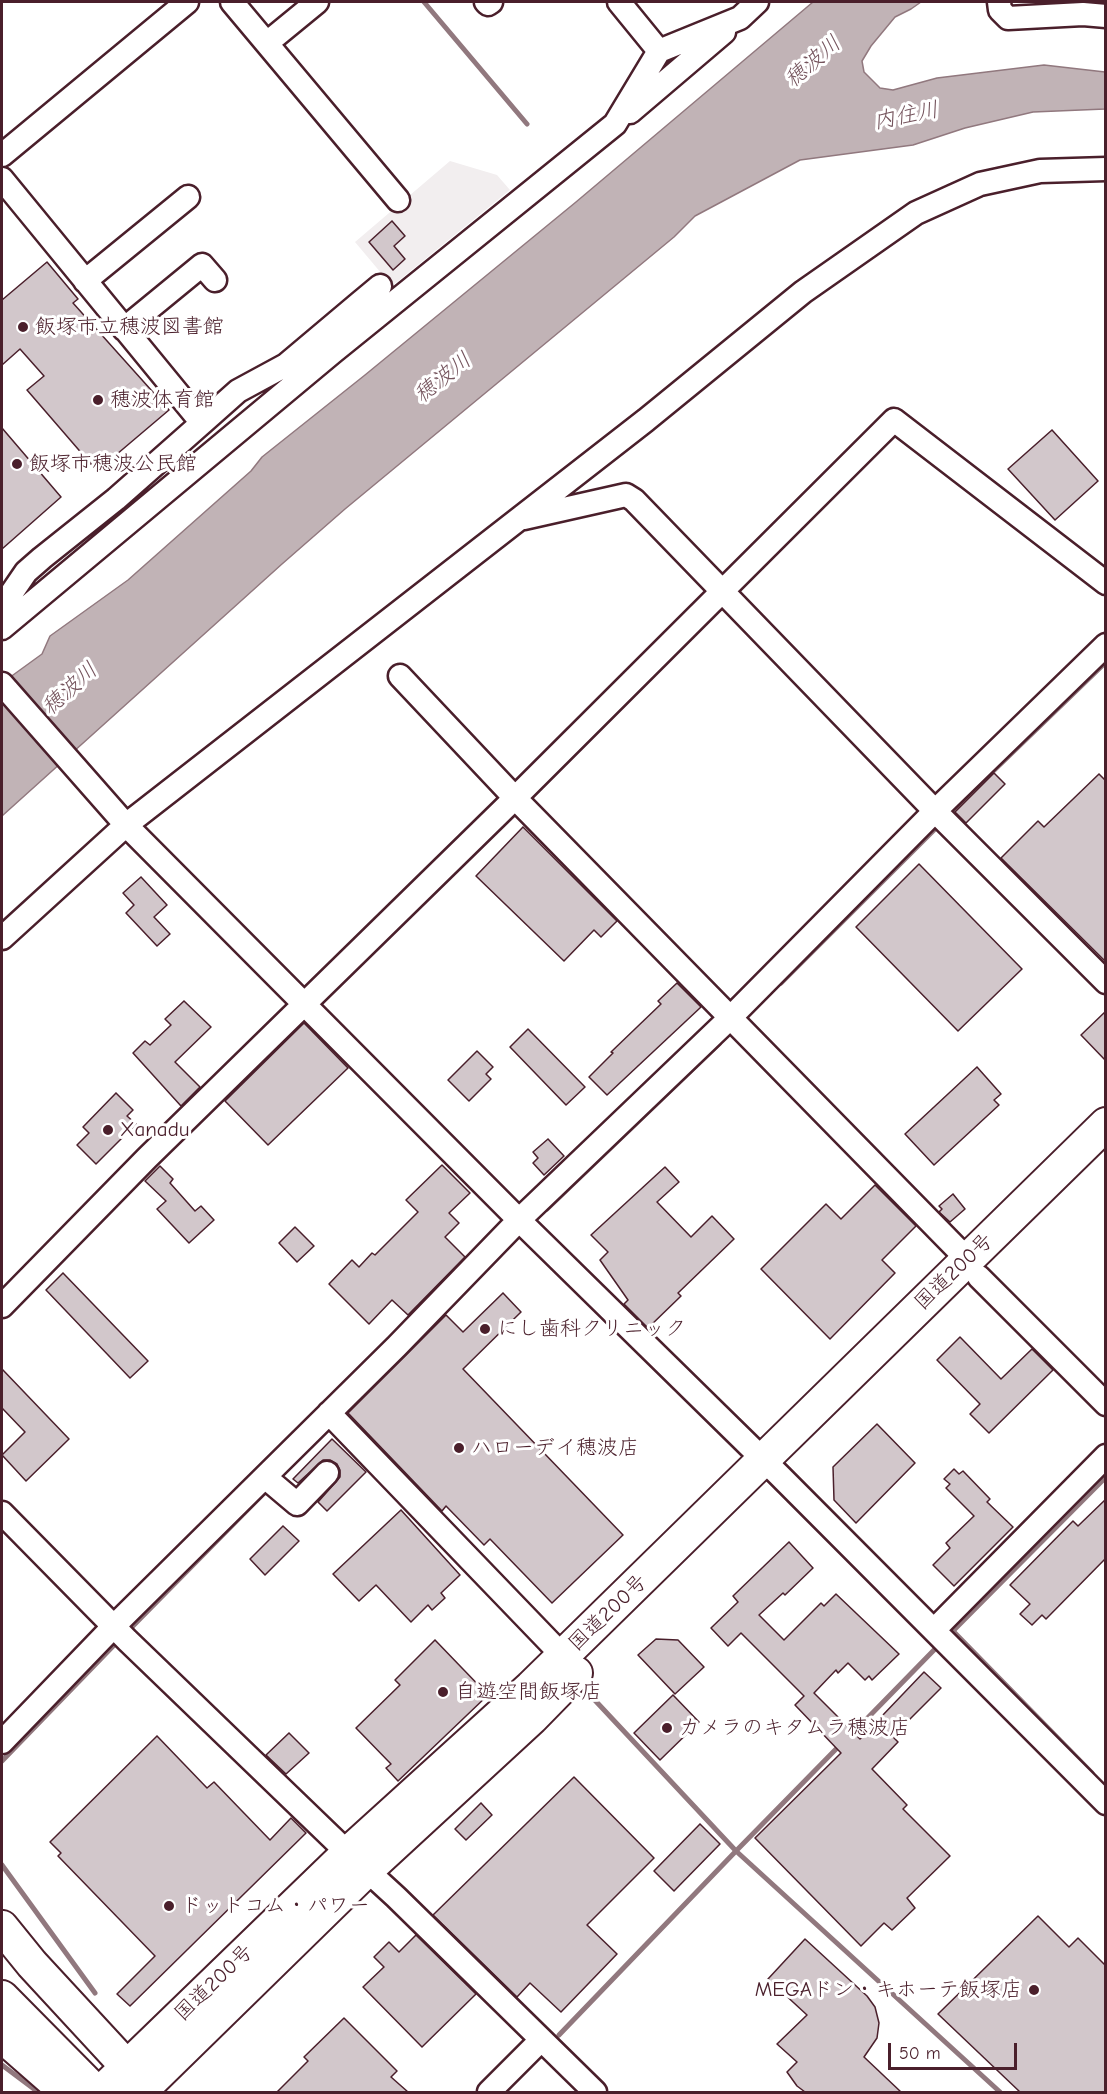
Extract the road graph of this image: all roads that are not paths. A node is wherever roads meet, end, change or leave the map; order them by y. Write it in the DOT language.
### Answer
graph roads {
  1 [pos="187,2"];
  2 [pos="232,2"];
  3 [pos="317,2"];
  4 [pos="486,2"];
  5 [pos="491,2"];
  6 [pos="619,2"];
  7 [pos="757,2"];
  8 [pos="999,2"];
  9 [pos="1106,16"];
  10 [pos="740,18"];
  11 [pos="267,43"];
  12 [pos="659,51"];
  13 [pos="615,124"];
  14 [pos="2,154"];
  15 [pos="1106,169"];
  16 [pos="2,179"];
  17 [pos="188,197"];
  18 [pos="398,200"];
  19 [pos="215,280"];
  20 [pos="85,281"];
  21 [pos="380,286"];
  22 [pos="362,301"];
  23 [pos="124,329"];
  24 [pos="340,347"];
  25 [pos="202,423"];
  26 [pos="517,520"];
  27 [pos="1106,583"];
  28 [pos="723,592"];
  29 [pos="2,607"];
  30 [pos="2,628"];
  31 [pos="1106,645"];
  32 [pos="400,676"];
  33 [pos="2,684"];
  34 [pos="515,798"];
  35 [pos="934,811"];
  36 [pos="126,825"];
  37 [pos="2,938"];
  38 [pos="1106,982"];
  39 [pos="305,1005"];
  40 [pos="730,1018"];
  41 [pos="1106,1124"];
  42 [pos="1106,1153"];
  43 [pos="519,1220"];
  44 [pos="973,1268"];
  45 [pos="2,1306"];
  46 [pos="1106,1404"];
  47 [pos="329,1413"];
  48 [pos="1106,1456"];
  49 [pos="771,1467"];
  50 [pos="327,1473"];
  51 [pos="272,1482"];
  52 [pos="2,1513"];
  53 [pos="934,1630"];
  54 [pos="120,1634"];
  55 [pos="563,1656"];
  56 [pos="2,1742"];
  57 [pos="1106,1803"];
  58 [pos="358,1862"];
  59 [pos="2,1927"];
  60 [pos="3,1998"];
  61 [pos="2,2036"];
  62 [pos="542,2040"];
  63 [pos="141,2085"];
  64 [pos="66,2092"];
  65 [pos="96,2092"];
  66 [pos="101,2092"];
  67 [pos="489,2092"];
  68 [pos="595,2092"];
  1 -- 14 [label="street"];
  2 -- 11 [label="street"];
  3 -- 11 [label="street"];
  4 -- 5 [label="street"];
  6 -- 12 [label="street"];
  7 -- 10 [label="street"];
  8 -- 9 [label="street"];
  10 -- 12 [label="street"];
  10 -- 13 [label="street"];
  11 -- 18 [label="street"];
  12 -- 13 [label="street"];
  13 -- 24 [label="street"];
  15 -- 26 [label="street"];
  16 -- 20 [label="street"];
  17 -- 20 [label="street"];
  19 -- 23 [label="street"];
  20 -- 23 [label="street"];
  21 -- 22 [label="street"];
  22 -- 24 [label="street"];
  22 -- 25 [label="street"];
  23 -- 25 [label="street"];
  24 -- 30 [label="street"];
  25 -- 29 [label="street"];
  26 -- 28 [label="street"];
  26 -- 36 [label="street"];
  27 -- 28 [label="street"];
  28 -- 34 [label="street"];
  28 -- 35 [label="street"];
  31 -- 35 [label="street"];
  32 -- 34 [label="street"];
  33 -- 36 [label="street"];
  34 -- 39 [label="street"];
  34 -- 40 [label="street"];
  35 -- 38 [label="street"];
  35 -- 40 [label="street"];
  36 -- 37 [label="street"];
  36 -- 39 [label="street"];
  39 -- 43 [label="street"];
  39 -- 45 [label="street"];
  40 -- 43 [label="street"];
  40 -- 44 [label="street"];
  41 -- 44 [label="highway, 国道200号"];
  42 -- 44 [label="highway, 国道200号"];
  43 -- 47 [label="street"];
  43 -- 49 [label="street"];
  44 -- 46 [label="street"];
  44 -- 49 [label="highway, 国道200号"];
  47 -- 51 [label="street"];
  47 -- 55 [label="street"];
  48 -- 53 [label="street"];
  49 -- 53 [label="street"];
  49 -- 55 [label="highway, 国道200号"];
  49 -- 58 [label="highway, 国道200号"];
  50 -- 51 [label="street"];
  51 -- 54 [label="street"];
  52 -- 54 [label="street"];
  53 -- 57 [label="street"];
  54 -- 56 [label="street"];
  54 -- 58 [label="street"];
  55 -- 58 [label="highway, 国道200号"];
  58 -- 62 [label="street"];
  58 -- 63 [label="highway, 国道200号"];
  59 -- 63 [label="highway"];
  60 -- 65 [label="highway"];
  61 -- 64 [label="highway"];
  62 -- 67 [label="street"];
  62 -- 68 [label="street"];
  63 -- 66 [label="highway, 国道200号"];
}
